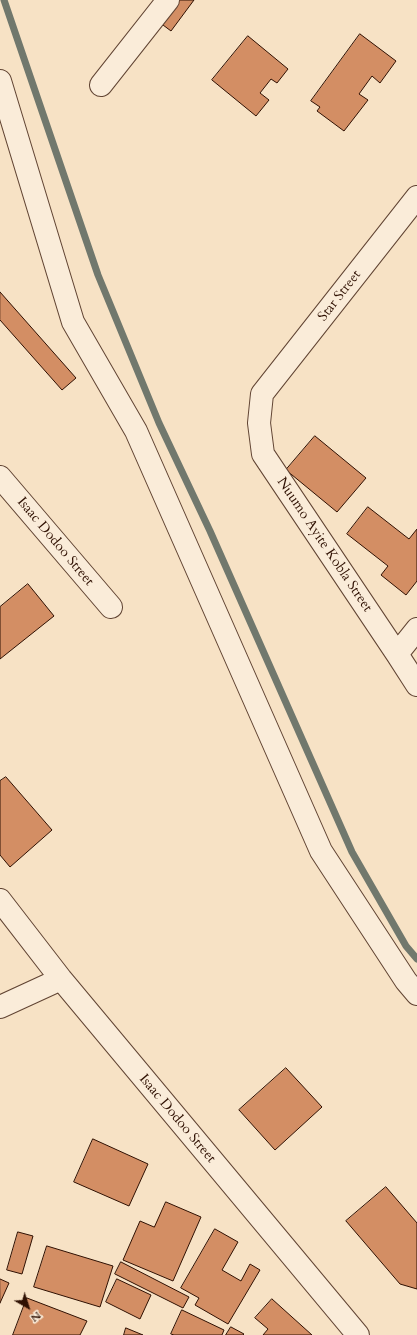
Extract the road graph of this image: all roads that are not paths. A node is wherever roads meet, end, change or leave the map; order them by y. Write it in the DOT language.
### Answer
graph roads {
  1 [pos="168,0"];
  2 [pos="0,81"];
  3 [pos="101,85"];
  4 [pos="417,197"];
  5 [pos="262,394"];
  6 [pos="0,477"];
  7 [pos="111,607"];
  8 [pos="417,629"];
  9 [pos="397,654"];
  10 [pos="417,686"];
  11 [pos="0,900"];
  12 [pos="61,979"];
  13 [pos="417,994"];
  14 [pos="0,1007"];
  15 [pos="358,1335"];
  1 -- 3 [label="street"];
  2 -- 13 [label="street"];
  4 -- 5 [label="street, Star Street"];
  5 -- 9 [label="street, Nuumo Ayite Kobla Street"];
  6 -- 7 [label="street, Isaac Dodoo Street"];
  8 -- 9 [label="street"];
  9 -- 10 [label="street, Nuumo Ayite Kobla Street"];
  11 -- 12 [label="street, Isaac Dodoo Street"];
  12 -- 14 [label="street"];
  12 -- 15 [label="street, Isaac Dodoo Street"];
}
